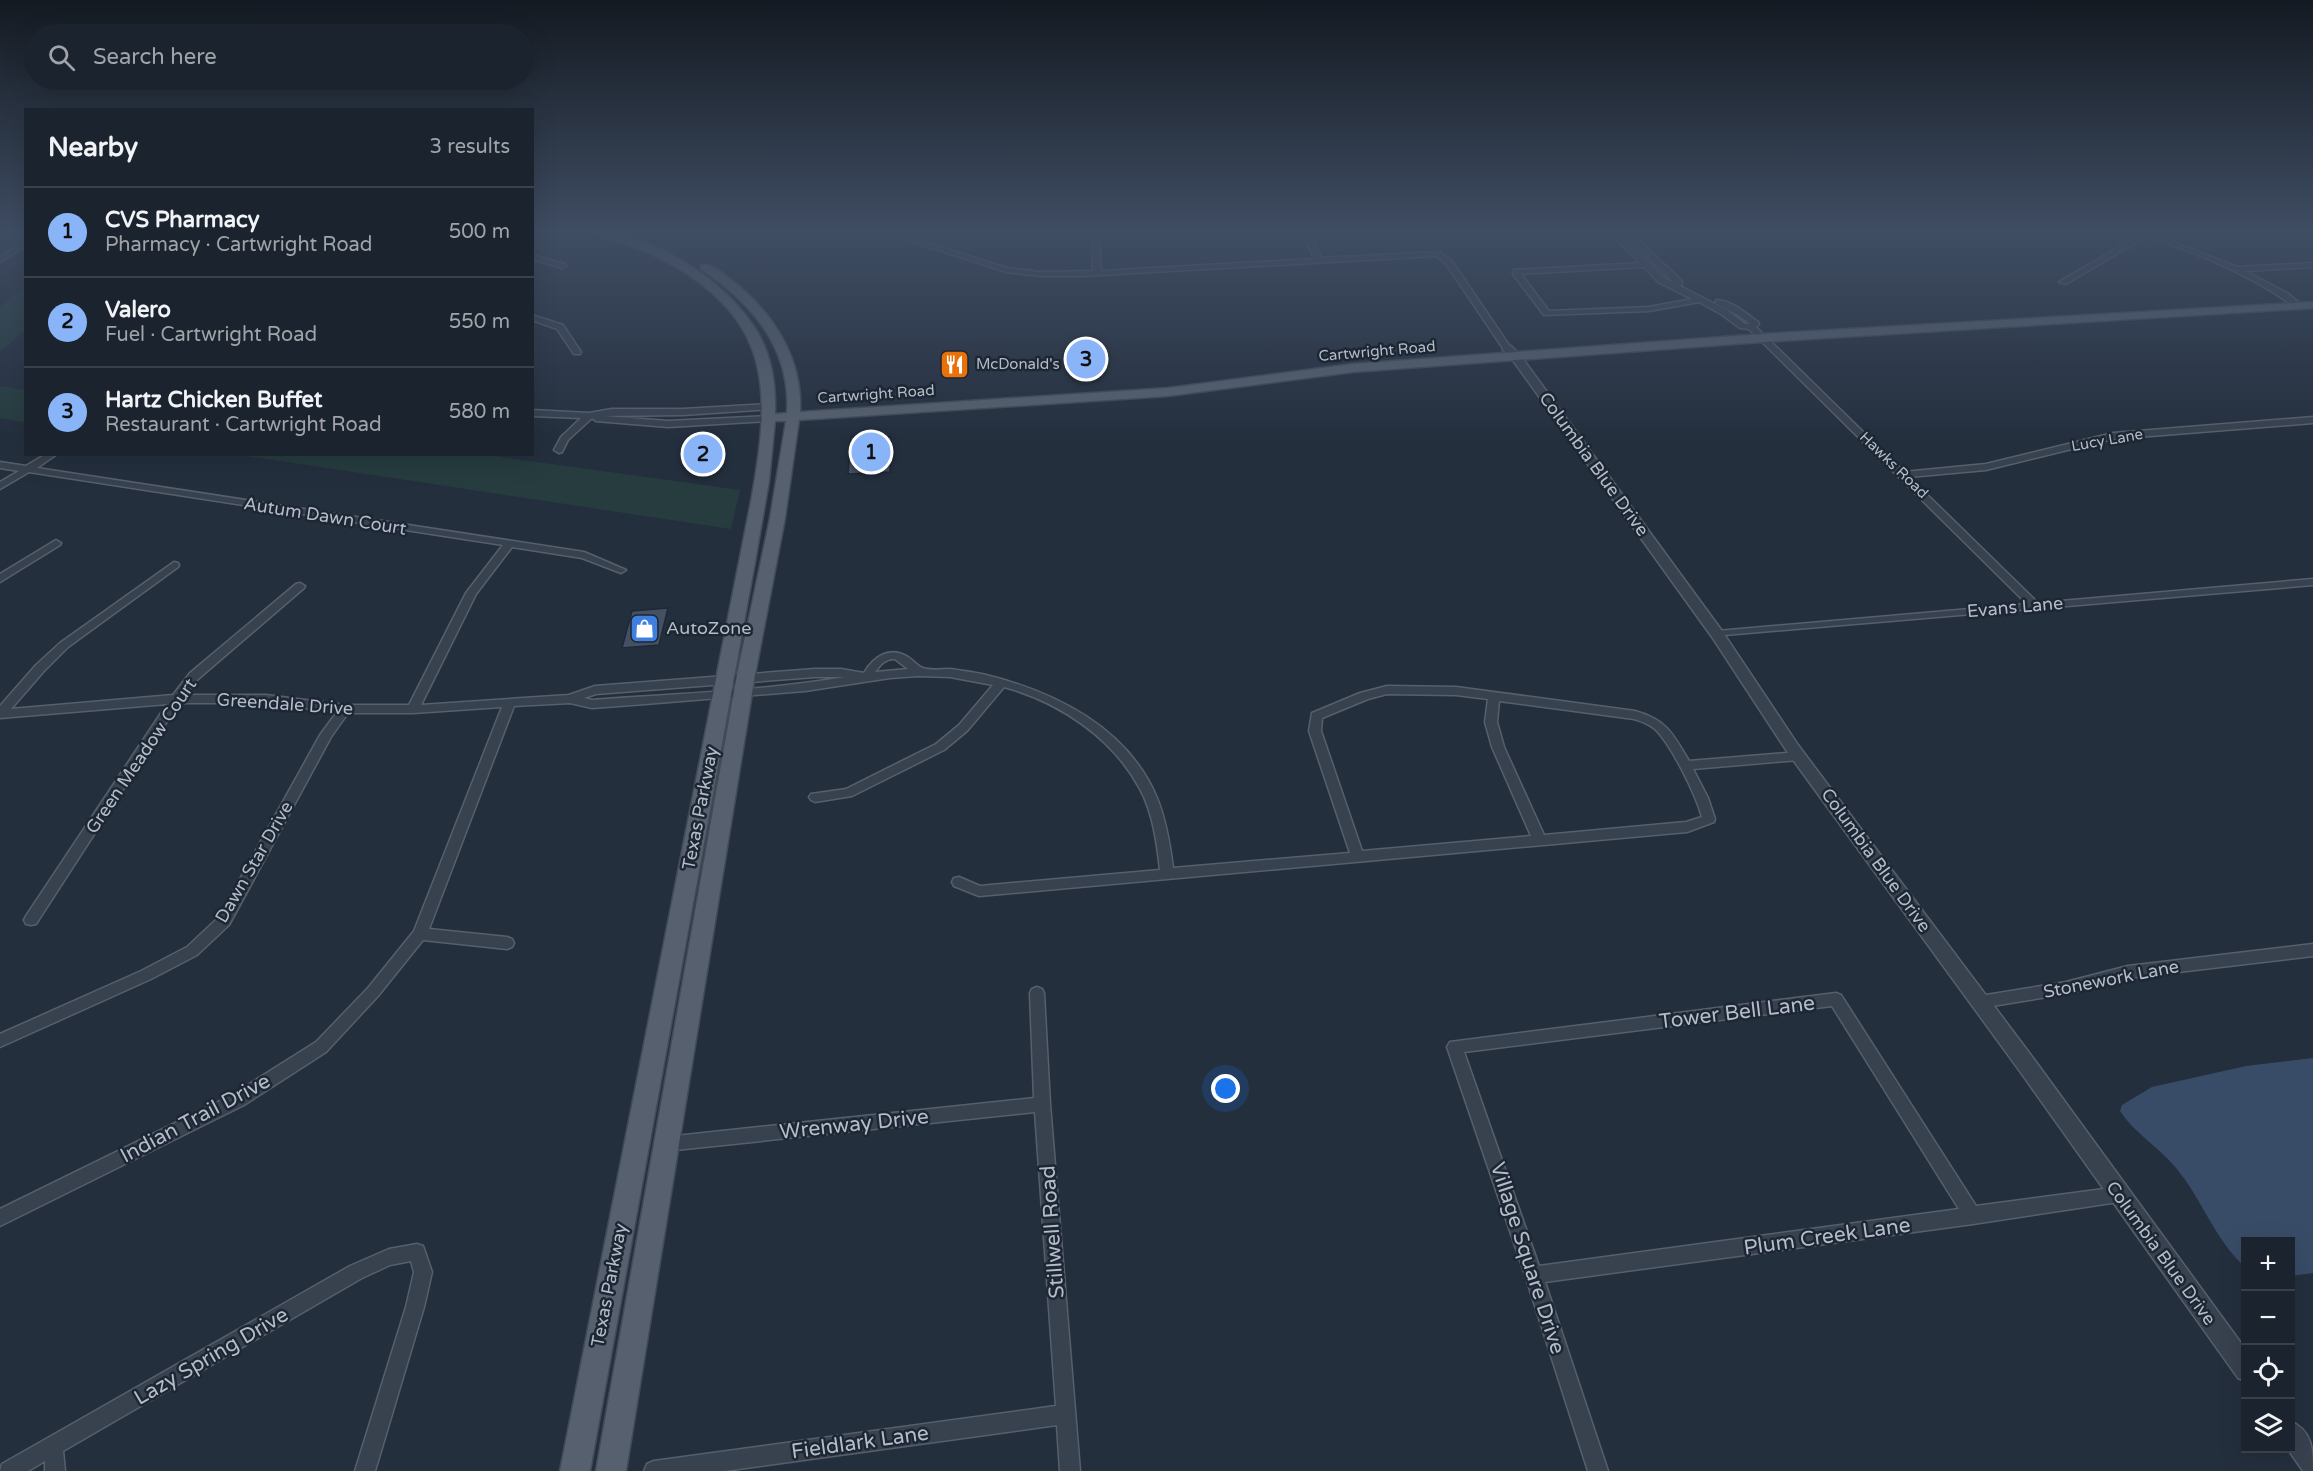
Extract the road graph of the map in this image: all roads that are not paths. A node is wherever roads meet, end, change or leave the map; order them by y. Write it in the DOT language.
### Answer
graph roads {
  1 [pos="729,301"];
  2 [pos="749,301"];
  3 [pos="1475,301"];
  4 [pos="1538,301"];
  5 [pos="1694,301"];
  6 [pos="1699,301"];
  7 [pos="1714,301"];
  8 [pos="2289,301"];
  9 [pos="2313,305"];
  10 [pos="2017,313"];
  11 [pos="534,318"];
  12 [pos="2031,322"];
  13 [pos="1755,331"];
  14 [pos="577,352"];
  15 [pos="1512,353"];
  16 [pos="793,411"];
  17 [pos="534,413"];
  18 [pos="768,413"];
  19 [pos="590,416"];
  20 [pos="2313,420"];
  21 [pos="559,450"];
  22 [pos="50,456"];
  23 [pos="0,465"];
  24 [pos="27,470"];
  25 [pos="1904,475"];
  26 [pos="0,486"];
  27 [pos="56,543"];
  28 [pos="509,544"];
  29 [pos="174,564"];
  30 [pos="621,570"];
  31 [pos="0,579"];
  32 [pos="2313,582"];
  33 [pos="300,586"];
  34 [pos="2034,605"];
  35 [pos="1717,634"];
  36 [pos="918,672"];
  37 [pos="867,677"];
  38 [pos="1001,683"];
  39 [pos="734,686"];
  40 [pos="1494,698"];
  41 [pos="176,699"];
  42 [pos="509,703"];
  43 [pos="345,709"];
  44 [pos="413,709"];
  45 [pos="0,714"];
  46 [pos="1799,756"];
  47 [pos="1684,766"];
  48 [pos="815,797"];
  49 [pos="1540,841"];
  50 [pos="1358,858"];
  51 [pos="1167,875"];
  52 [pos="959,882"];
  53 [pos="31,920"];
  54 [pos="420,934"];
  55 [pos="507,943"];
  56 [pos="2313,950"];
  57 [pos="1037,993"];
  58 [pos="1980,1002"];
  59 [pos="0,1041"];
  60 [pos="1455,1047"];
  61 [pos="1042,1104"];
  62 [pos="666,1144"];
  63 [pos="2119,1195"];
  64 [pos="1973,1216"];
  65 [pos="0,1218"];
  66 [pos="1534,1275"];
  67 [pos="2241,1363"];
  68 [pos="1066,1414"];
  69 [pos="2295,1440"];
  70 [pos="53,1446"];
  71 [pos="2313,1464"];
  72 [pos="9,1471"];
  73 [pos="55,1471"];
  74 [pos="365,1471"];
  75 [pos="575,1471"];
  76 [pos="611,1471"];
  77 [pos="654,1471"];
  78 [pos="1070,1471"];
  79 [pos="1598,1471"];
  1 -- 18 [label="main road, Texas Parkway"];
  2 -- 16 [label="main road, Texas Parkway"];
  3 -- 15 [label="street"];
  4 -- 5 [label="street"];
  6 -- 13 [label="street, Hawks Road"];
  7 -- 13 [label="street, Hawks Road"];
  8 -- 9 [label="main road, Cartwright Road"];
  8 -- 10 [label="main road, Cartwright Road"];
  8 -- 12 [label="main road, Cartwright Road"];
  10 -- 12 [label="main road"];
  10 -- 13 [label="main road, Cartwright Road"];
  11 -- 14 [label="street"];
  12 -- 13 [label="main road, Cartwright Road"];
  13 -- 15 [label="main road, Cartwright Road"];
  13 -- 25 [label="street, Hawks Road"];
  15 -- 16 [label="main road, Cartwright Road"];
  15 -- 35 [label="street, Columbia Blue Drive"];
  16 -- 18 [label="main road, Cartwright Road"];
  16 -- 39 [label="main road, Texas Parkway"];
  17 -- 19 [label="street, Cartwright Road"];
  18 -- 19 [label="street, Cartwright Road"];
  18 -- 39 [label="main road, Texas Parkway"];
  19 -- 21 [label="street"];
  20 -- 25 [label="street, Lucy Lane"];
  22 -- 24 [label="street"];
  23 -- 24 [label="street, Autum Dawn Court"];
  24 -- 26 [label="street"];
  24 -- 28 [label="street, Autum Dawn Court"];
  25 -- 34 [label="street, Hawks Road"];
  27 -- 31 [label="street"];
  28 -- 30 [label="street, Autum Dawn Court"];
  28 -- 44 [label="street"];
  29 -- 45 [label="street"];
  32 -- 34 [label="street, Evans Lane"];
  33 -- 41 [label="street, Green Meadow Court"];
  34 -- 35 [label="street, Evans Lane"];
  35 -- 46 [label="street, Columbia Blue Drive"];
  36 -- 37 [label="street, Greendale Drive"];
  36 -- 37 [label="street"];
  36 -- 38 [label="street, Greendale Drive"];
  37 -- 39 [label="street, Greendale Drive"];
  38 -- 48 [label="street"];
  38 -- 51 [label="street, Greendale Drive"];
  39 -- 42 [label="street, Greendale Drive"];
  39 -- 62 [label="main road, Texas Parkway"];
  39 -- 75 [label="main road, Texas Parkway"];
  40 -- 47 [label="street"];
  40 -- 49 [label="street"];
  40 -- 50 [label="street"];
  41 -- 43 [label="street, Greendale Drive"];
  41 -- 45 [label="street, Greendale Drive"];
  41 -- 53 [label="street, Green Meadow Court"];
  42 -- 44 [label="street, Greendale Drive"];
  42 -- 54 [label="street, Indian Trail Drive"];
  43 -- 44 [label="street, Greendale Drive"];
  43 -- 59 [label="street, Dawn Star Drive"];
  46 -- 47 [label="street"];
  46 -- 58 [label="street, Columbia Blue Drive"];
  47 -- 49 [label="street"];
  49 -- 50 [label="street"];
  50 -- 51 [label="street"];
  51 -- 52 [label="street"];
  54 -- 55 [label="street"];
  54 -- 65 [label="street, Indian Trail Drive"];
  56 -- 58 [label="street, Stonework Lane"];
  57 -- 61 [label="street, Stillwell Road"];
  58 -- 63 [label="street, Columbia Blue Drive"];
  60 -- 64 [label="street, Tower Bell Lane"];
  60 -- 66 [label="street, Village Square Drive"];
  61 -- 62 [label="street, Wrenway Drive"];
  61 -- 68 [label="street, Stillwell Road"];
  62 -- 76 [label="main road, Texas Parkway"];
  63 -- 64 [label="street, Plum Creek Lane"];
  63 -- 67 [label="street, Columbia Blue Drive"];
  64 -- 66 [label="street, Plum Creek Lane"];
  66 -- 79 [label="street, Village Square Drive"];
  68 -- 77 [label="street, Fieldlark Lane"];
  68 -- 78 [label="street, Stillwell Road"];
  69 -- 71 [label="street"];
  70 -- 72 [label="street, Lazy Spring Drive"];
  70 -- 73 [label="street"];
  70 -- 74 [label="street, Lazy Spring Drive"];
}
